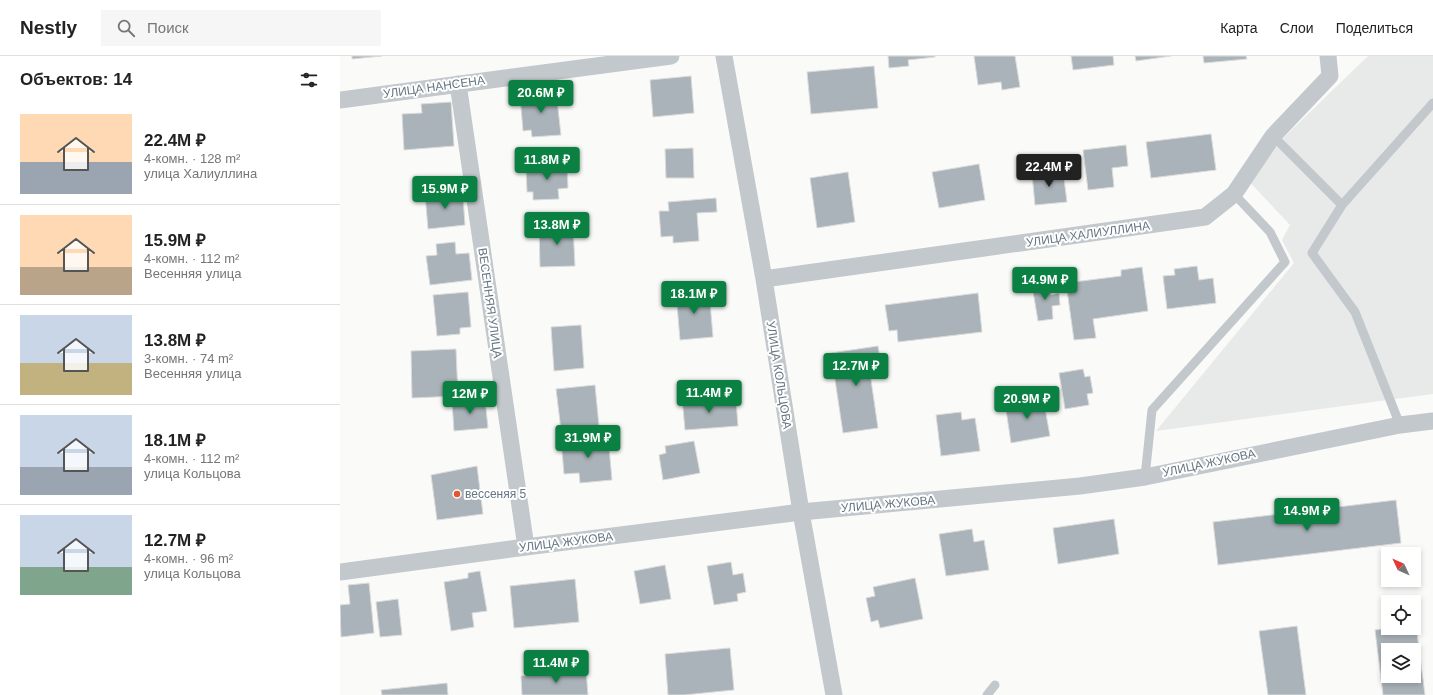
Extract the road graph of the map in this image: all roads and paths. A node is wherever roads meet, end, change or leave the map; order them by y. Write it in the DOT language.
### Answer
graph roads {
  1 [pos="671,56"];
  2 [pos="724,56"];
  3 [pos="1328,56"];
  4 [pos="458,84"];
  5 [pos="340,100"];
  6 [pos="1433,103"];
  7 [pos="1273,136"];
  8 [pos="1234,194"];
  9 [pos="1342,205"];
  10 [pos="764,279"];
  11 [pos="1433,421"];
  12 [pos="1400,425"];
  13 [pos="1145,477"];
  14 [pos="801,512"];
  15 [pos="526,546"];
  16 [pos="340,572"];
  17 [pos="995,685"];
  18 [pos="834,695"];
  19 [pos="986,695"];
  1 -- 4 [label="street, УЛИЦА НАНСЕНА"];
  2 -- 10 [label="street, УЛИЦА КОЛЬЦОВА"];
  3 -- 7 [label="street, УЛИЦА ХАЛИУЛЛИНА"];
  4 -- 5 [label="street, УЛИЦА НАНСЕНА"];
  4 -- 15 [label="street, ВЕСЕННЯЯ УЛИЦА"];
  6 -- 9 [label="lane"];
  7 -- 8 [label="street, УЛИЦА ХАЛИУЛЛИНА"];
  7 -- 9 [label="lane"];
  8 -- 10 [label="street, УЛИЦА ХАЛИУЛЛИНА"];
  8 -- 13 [label="lane"];
  9 -- 12 [label="lane"];
  10 -- 14 [label="street, УЛИЦА КОЛЬЦОВА"];
  11 -- 12 [label="street, УЛИЦА ЖУКОВА"];
  12 -- 13 [label="street, УЛИЦА ЖУКОВА"];
  13 -- 14 [label="street, УЛИЦА ЖУКОВА"];
  14 -- 15 [label="street, УЛИЦА ЖУКОВА"];
  14 -- 18 [label="street, УЛИЦА КОЛЬЦОВА"];
  15 -- 16 [label="street, УЛИЦА ЖУКОВА"];
  17 -- 19 [label="lane"];
}
